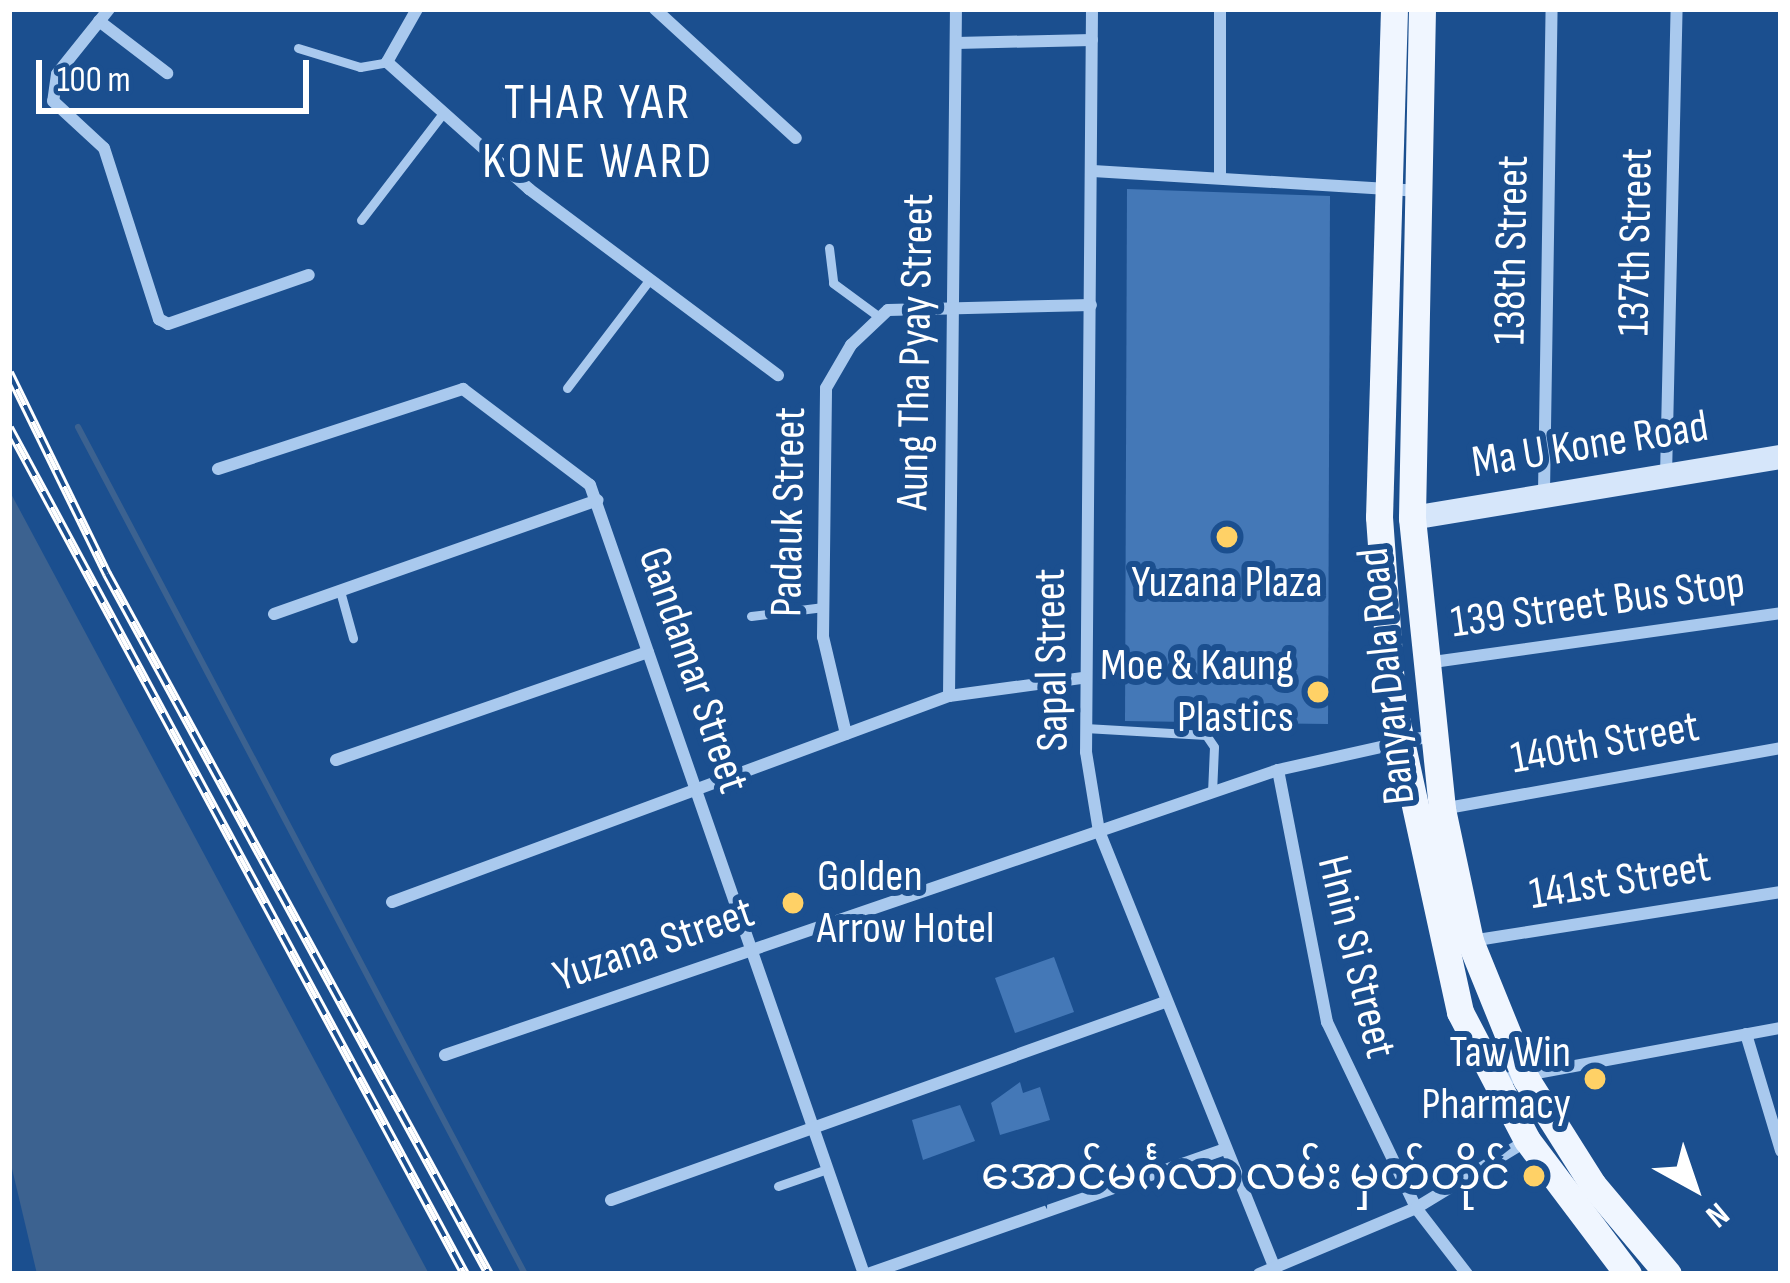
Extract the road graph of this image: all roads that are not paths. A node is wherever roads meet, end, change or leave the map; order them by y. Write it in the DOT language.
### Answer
graph roads {
  1 [pos="109,9"];
  2 [pos="417,9"];
  3 [pos="655,9"];
  4 [pos="956,9"];
  5 [pos="1092,9"];
  6 [pos="1220,9"];
  7 [pos="1394,9"];
  8 [pos="1422,9"];
  9 [pos="1552,9"];
  10 [pos="1678,9"];
  11 [pos="99,21"];
  12 [pos="1092,40"];
  13 [pos="956,43"];
  14 [pos="298,48"];
  15 [pos="387,62"];
  16 [pos="167,73"];
  17 [pos="443,113"];
  18 [pos="796,138"];
  19 [pos="1094,171"];
  20 [pos="1220,177"];
  21 [pos="1388,191"];
  22 [pos="1420,191"];
  23 [pos="361,220"];
  24 [pos="829,248"];
  25 [pos="309,275"];
  26 [pos="650,279"];
  27 [pos="1091,305"];
  28 [pos="953,308"];
  29 [pos="883,313"];
  30 [pos="778,375"];
  31 [pos="567,388"];
  32 [pos="1781,457"];
  33 [pos="218,469"];
  34 [pos="1666,476"];
  35 [pos="1544,492"];
  36 [pos="598,500"];
  37 [pos="1412,518"];
  38 [pos="340,591"];
  39 [pos="823,607"];
  40 [pos="274,614"];
  41 [pos="1781,614"];
  42 [pos="751,616"];
  43 [pos="353,638"];
  44 [pos="648,652"];
  45 [pos="1426,663"];
  46 [pos="1083,678"];
  47 [pos="949,696"];
  48 [pos="1084,728"];
  49 [pos="846,734"];
  50 [pos="1435,735"];
  51 [pos="1401,741"];
  52 [pos="1781,748"];
  53 [pos="336,760"];
  54 [pos="1278,770"];
  55 [pos="1212,792"];
  56 [pos="695,793"];
  57 [pos="1442,809"];
  58 [pos="1099,831"];
  59 [pos="1781,892"];
  60 [pos="392,902"];
  61 [pos="1470,941"];
  62 [pos="753,950"];
  63 [pos="1165,1002"];
  64 [pos="1781,1028"];
  65 [pos="1746,1034"];
  66 [pos="445,1055"];
  67 [pos="1526,1079"];
  68 [pos="1493,1081"];
  69 [pos="813,1129"];
  70 [pos="1527,1140"];
  71 [pos="1225,1149"];
  72 [pos="1781,1151"];
  73 [pos="827,1169"];
  74 [pos="778,1186"];
  75 [pos="611,1200"];
  76 [pos="1416,1208"];
  77 [pos="1275,1271"];
  78 [pos="866,1274"];
  79 [pos="1258,1274"];
  80 [pos="1467,1274"];
  81 [pos="1628,1274"];
  82 [pos="1668,1274"];
  1 -- 11 [label="street"];
  2 -- 15 [label="street"];
  3 -- 18 [label="street"];
  4 -- 13 [label="street, Aung Tha Pyay Street"];
  5 -- 12 [label="street, Sapal Street"];
  6 -- 20 [label="street"];
  7 -- 21 [label="main road, Banyar Dala Road"];
  8 -- 22 [label="main road, Banyar Dala Road"];
  9 -- 35 [label="street, 138th Street"];
  10 -- 34 [label="street, 137th Street"];
  11 -- 16 [label="street"];
  11 -- 25 [label="street"];
  12 -- 13 [label="street"];
  12 -- 19 [label="street, Sapal Street"];
  13 -- 28 [label="street, Aung Tha Pyay Street"];
  14 -- 15 [label="lane"];
  15 -- 17 [label="street"];
  17 -- 23 [label="lane"];
  17 -- 26 [label="street"];
  19 -- 20 [label="street"];
  19 -- 27 [label="street, Sapal Street"];
  20 -- 21 [label="street"];
  21 -- 22 [label="street"];
  21 -- 51 [label="main road, Banyar Dala Road"];
  22 -- 37 [label="main road, Banyar Dala Road"];
  24 -- 29 [label="lane"];
  26 -- 30 [label="street"];
  26 -- 31 [label="lane"];
  27 -- 28 [label="street"];
  27 -- 46 [label="street, Sapal Street"];
  28 -- 29 [label="street"];
  28 -- 47 [label="street, Aung Tha Pyay Street"];
  29 -- 39 [label="street, Padauk Street"];
  32 -- 34 [label="street, Ma U Kone Road"];
  33 -- 36 [label="street, Gandamar Street"];
  34 -- 35 [label="street, Ma U Kone Road"];
  35 -- 37 [label="street, Ma U Kone Road"];
  36 -- 38 [label="street"];
  36 -- 44 [label="street, Gandamar Street"];
  37 -- 45 [label="main road, Banyar Dala Road"];
  38 -- 40 [label="street"];
  38 -- 43 [label="lane"];
  39 -- 42 [label="lane"];
  39 -- 49 [label="street, Padauk Street"];
  41 -- 45 [label="street, 139 Street Bus Stop"];
  44 -- 53 [label="street"];
  44 -- 56 [label="street, Gandamar Street"];
  45 -- 50 [label="main road, Banyar Dala Road"];
  46 -- 47 [label="street"];
  46 -- 48 [label="street, Sapal Street"];
  47 -- 49 [label="street"];
  48 -- 55 [label="lane"];
  48 -- 58 [label="street, Sapal Street"];
  49 -- 56 [label="street"];
  50 -- 51 [label="street, Yuzana Street"];
  50 -- 57 [label="main road, Banyar Dala Road"];
  51 -- 54 [label="street, Yuzana Street"];
  51 -- 68 [label="main road, Banyar Dala Road"];
  52 -- 57 [label="street, 140th Street"];
  54 -- 55 [label="street, Yuzana Street"];
  54 -- 76 [label="street, Hnin Si Street"];
  55 -- 58 [label="street, Yuzana Street"];
  56 -- 60 [label="street"];
  56 -- 62 [label="street, Gandamar Street"];
  57 -- 61 [label="main road, Banyar Dala Road"];
  58 -- 62 [label="street, Yuzana Street"];
  58 -- 63 [label="street, Sapal Street"];
  59 -- 61 [label="street, 141st Street"];
  61 -- 67 [label="main road, Banyar Dala Road"];
  62 -- 66 [label="street, Yuzana Street"];
  62 -- 69 [label="street, Gandamar Street"];
  63 -- 69 [label="street"];
  63 -- 71 [label="street, Sapal Street"];
  64 -- 65 [label="street"];
  65 -- 67 [label="street"];
  65 -- 72 [label="street"];
  67 -- 68 [label="street"];
  67 -- 82 [label="main road, Banyar Dala Road"];
  68 -- 70 [label="main road, Banyar Dala Road"];
  69 -- 73 [label="street, Gandamar Street"];
  69 -- 75 [label="street"];
  70 -- 76 [label="street"];
  70 -- 81 [label="main road, Banyar Dala Road"];
  71 -- 77 [label="street, Sapal Street"];
  71 -- 78 [label="street"];
  73 -- 74 [label="lane"];
  73 -- 78 [label="street, Gandamar Street"];
  76 -- 77 [label="street"];
  76 -- 80 [label="street, Hnin Si Street"];
  77 -- 79 [label="street"];
}
